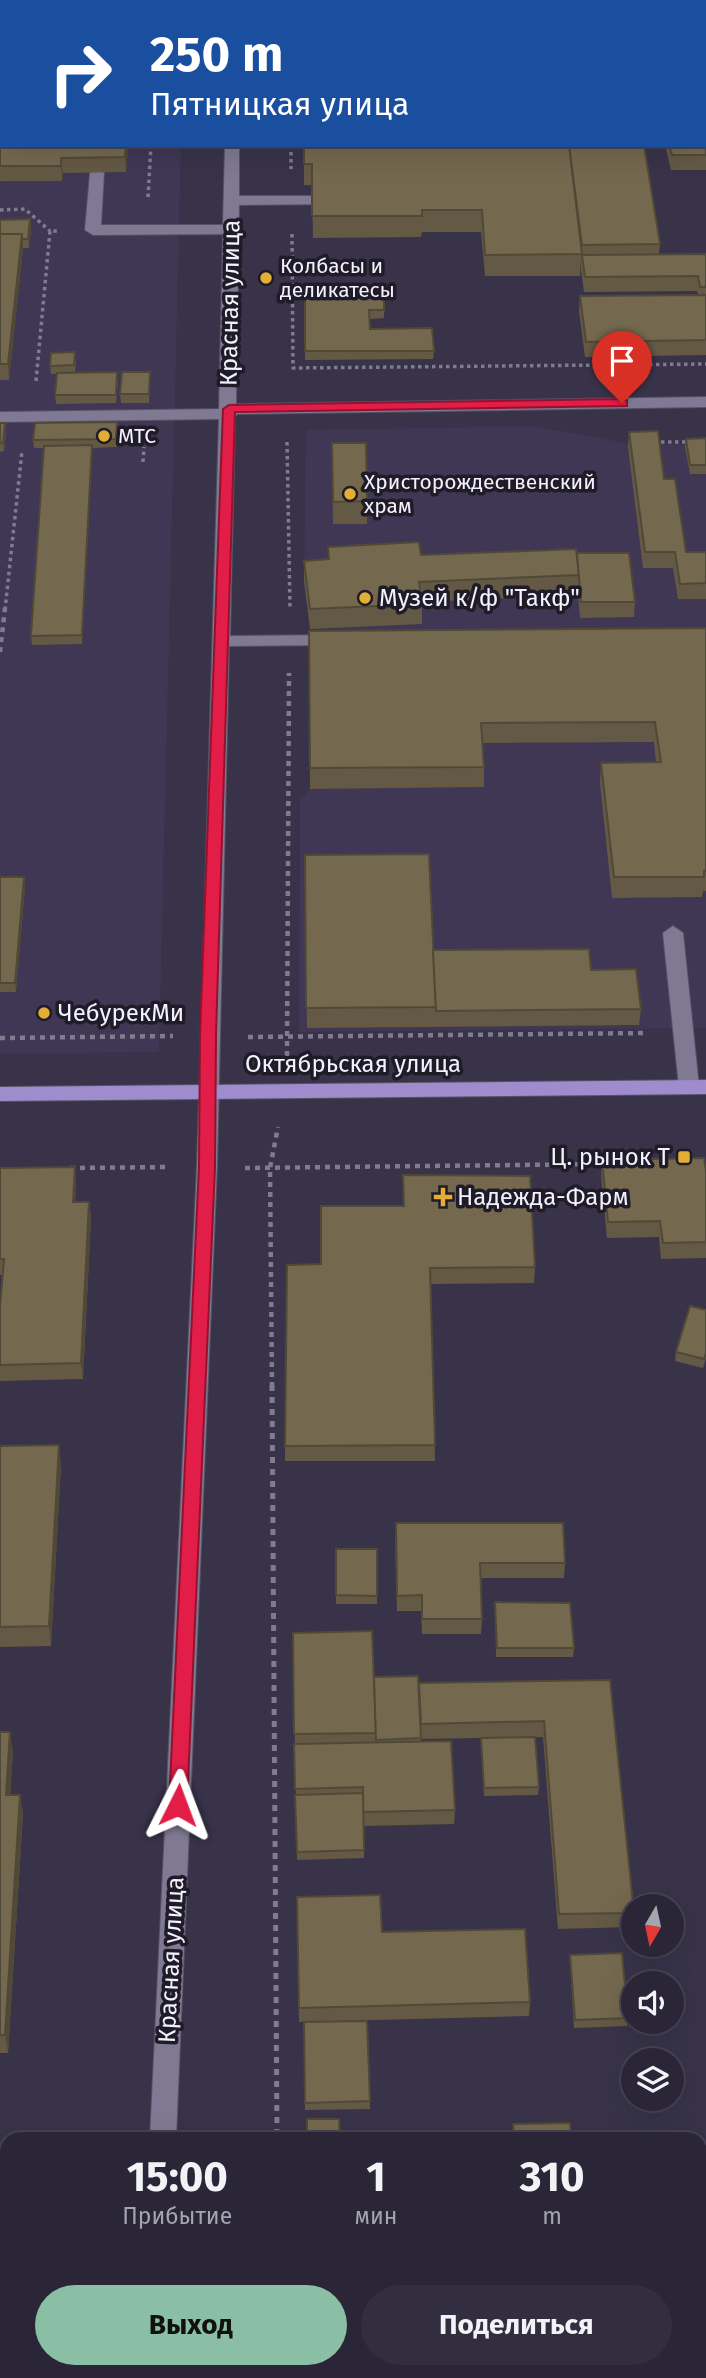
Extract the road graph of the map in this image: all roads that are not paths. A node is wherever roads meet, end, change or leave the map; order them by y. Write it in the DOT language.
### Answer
graph roads {
  1 [pos="232,147"];
  2 [pos="97,173"];
  3 [pos="360,200"];
  4 [pos="231,201"];
  5 [pos="231,229"];
  6 [pos="706,402"];
  7 [pos="229,411"];
  8 [pos="0,416"];
  9 [pos="350,640"];
  10 [pos="221,641"];
  11 [pos="673,933"];
  12 [pos="698,1087"];
  13 [pos="208,1091"];
  14 [pos="0,1094"];
  15 [pos="163,2132"];
  1 -- 4 [label="street, Красная улица"];
  2 -- 5 [label="street"];
  3 -- 4 [label="street"];
  4 -- 5 [label="street, Красная улица"];
  5 -- 7 [label="street, Красная улица"];
  6 -- 7 [label="street"];
  7 -- 8 [label="street"];
  7 -- 10 [label="street, Красная улица"];
  9 -- 10 [label="street"];
  10 -- 13 [label="street, Красная улица"];
  11 -- 12 [label="street"];
  12 -- 13 [label="main road, Октябрьская улица"];
  13 -- 14 [label="main road, Октябрьская улица"];
  13 -- 15 [label="street, Красная улица"];
}
